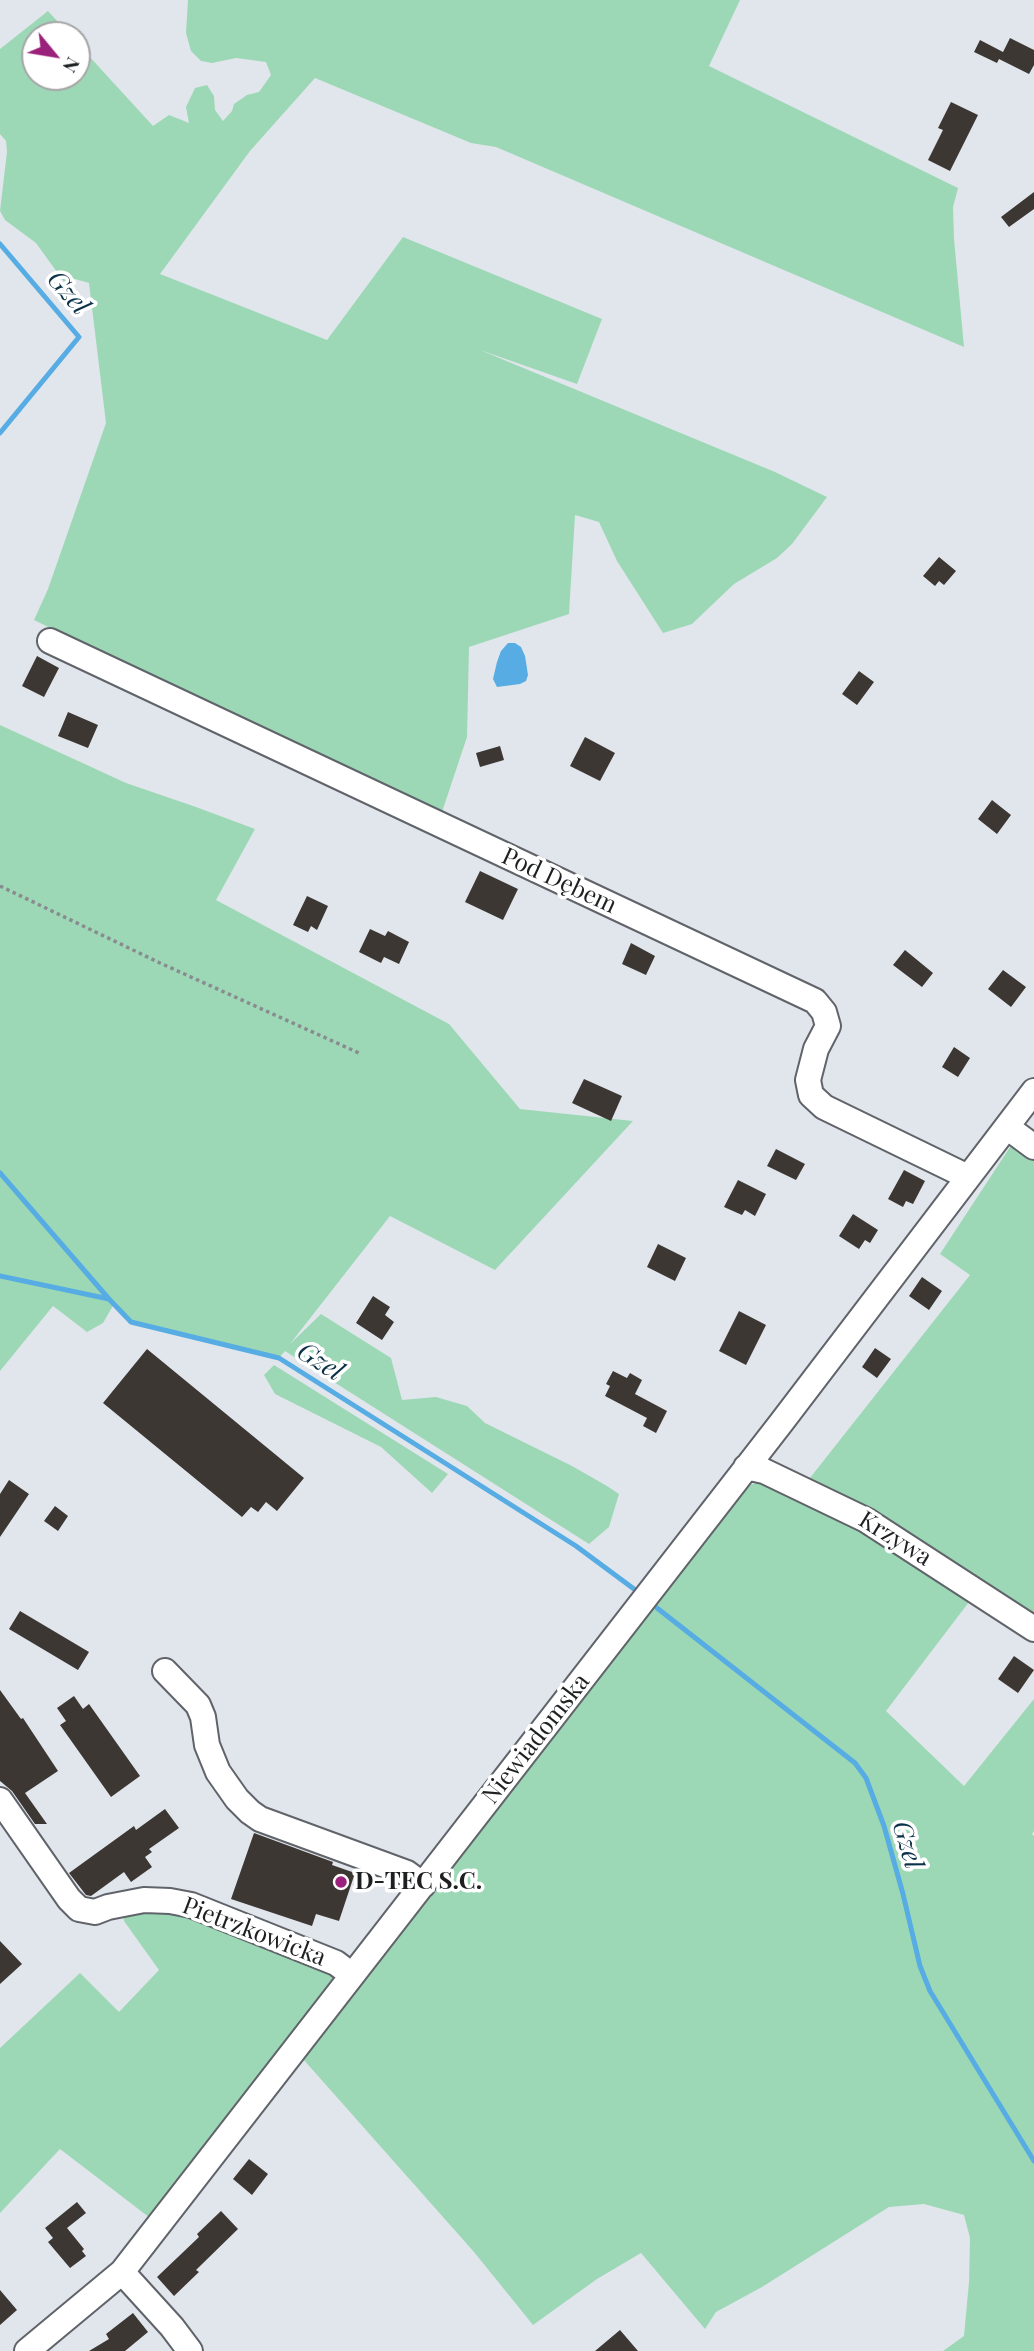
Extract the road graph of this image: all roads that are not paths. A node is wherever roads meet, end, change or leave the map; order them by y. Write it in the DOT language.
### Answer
graph roads {
  1 [pos="50,641"];
  2 [pos="1034,1091"];
  3 [pos="1007,1126"];
  4 [pos="1034,1147"];
  5 [pos="968,1177"];
  6 [pos="746,1467"];
  7 [pos="1034,1629"];
  8 [pos="165,1671"];
  9 [pos="0,1800"];
  10 [pos="423,1885"];
  11 [pos="352,1975"];
  12 [pos="122,2272"];
  13 [pos="36,2344"];
  14 [pos="190,2351"];
  1 -- 5 [label="street, Pod Dębem"];
  2 -- 3 [label="street"];
  3 -- 4 [label="street"];
  3 -- 5 [label="street"];
  5 -- 6 [label="street, Niewiadomska"];
  6 -- 7 [label="street, Krzywa"];
  6 -- 10 [label="street, Niewiadomska"];
  8 -- 10 [label="street"];
  9 -- 11 [label="street, Pietrzkowicka"];
  10 -- 11 [label="street, Niewiadomska"];
  11 -- 12 [label="street, Niewiadomska"];
  12 -- 13 [label="street, Niewiadomska"];
  12 -- 14 [label="street"];
}
